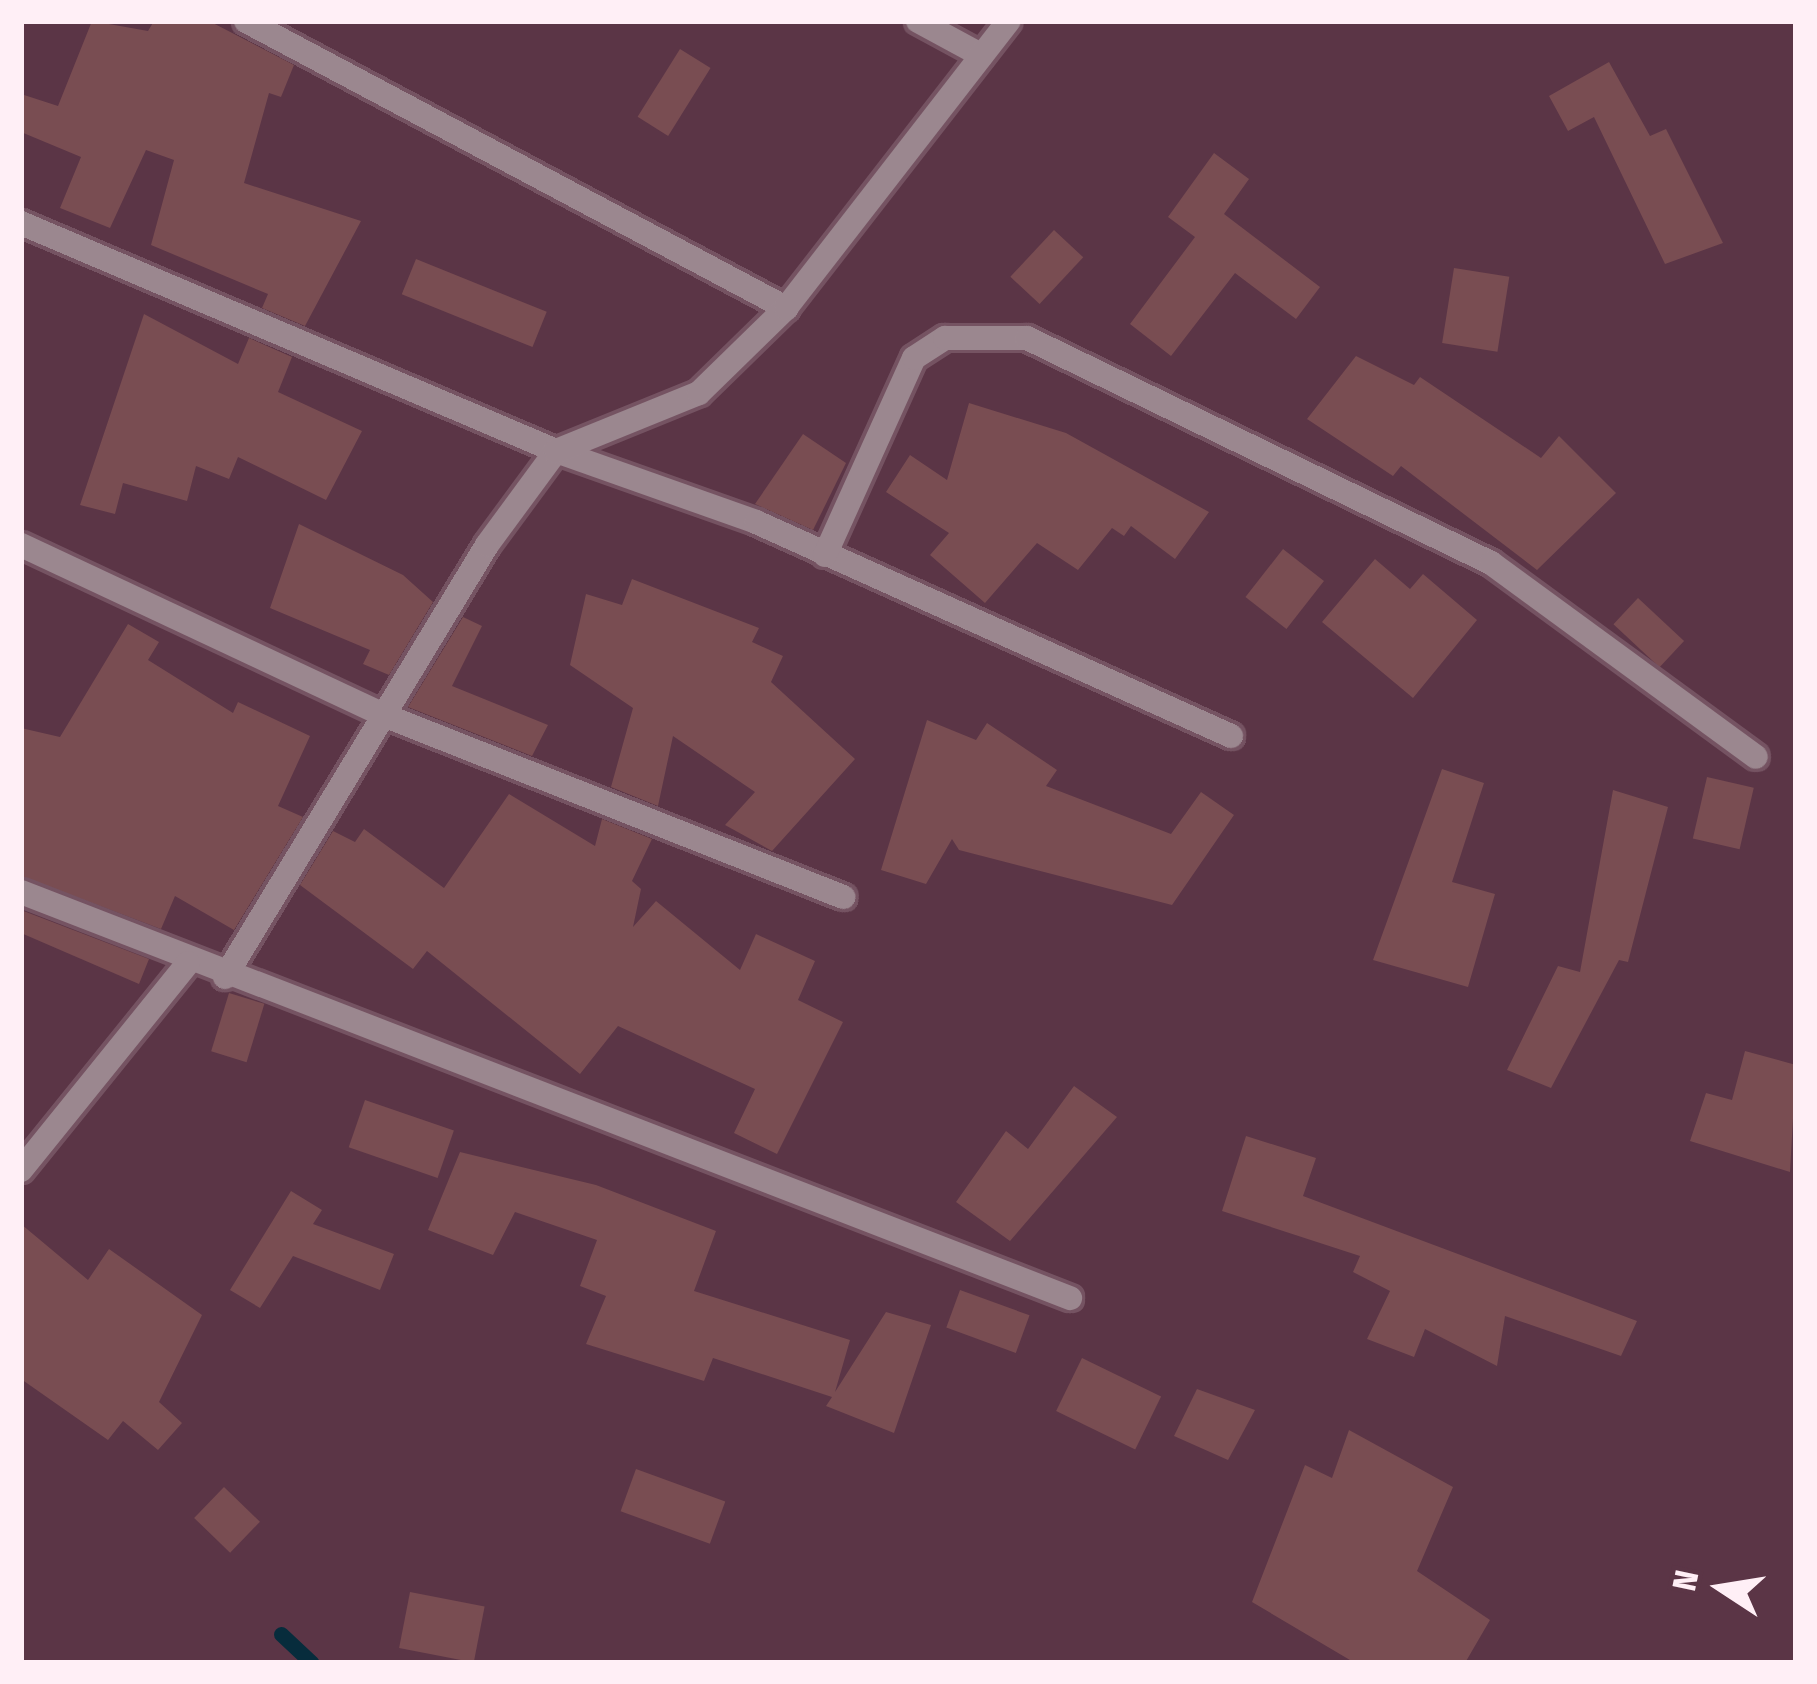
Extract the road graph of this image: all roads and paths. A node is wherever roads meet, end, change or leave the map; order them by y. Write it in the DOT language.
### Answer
graph roads {
  1 [pos="246,21"];
  2 [pos="918,21"];
  3 [pos="1009,21"];
  4 [pos="981,55"];
  5 [pos="21,223"];
  6 [pos="786,308"];
  7 [pos="556,451"];
  8 [pos="21,545"];
  9 [pos="825,555"];
  10 [pos="386,716"];
  11 [pos="1231,736"];
  12 [pos="1756,757"];
  13 [pos="21,892"];
  14 [pos="843,898"];
  15 [pos="188,963"];
  16 [pos="225,977"];
  17 [pos="21,1170"];
  18 [pos="1070,1298"];
  1 -- 6 [label="street"];
  2 -- 4 [label="street"];
  3 -- 4 [label="street"];
  4 -- 6 [label="street"];
  5 -- 7 [label="street"];
  6 -- 7 [label="street"];
  7 -- 9 [label="street"];
  7 -- 10 [label="street"];
  8 -- 10 [label="street"];
  9 -- 11 [label="street"];
  9 -- 12 [label="street"];
  10 -- 14 [label="street"];
  10 -- 16 [label="street"];
  13 -- 15 [label="street"];
  15 -- 16 [label="street"];
  15 -- 17 [label="street"];
  16 -- 18 [label="street"];
}
